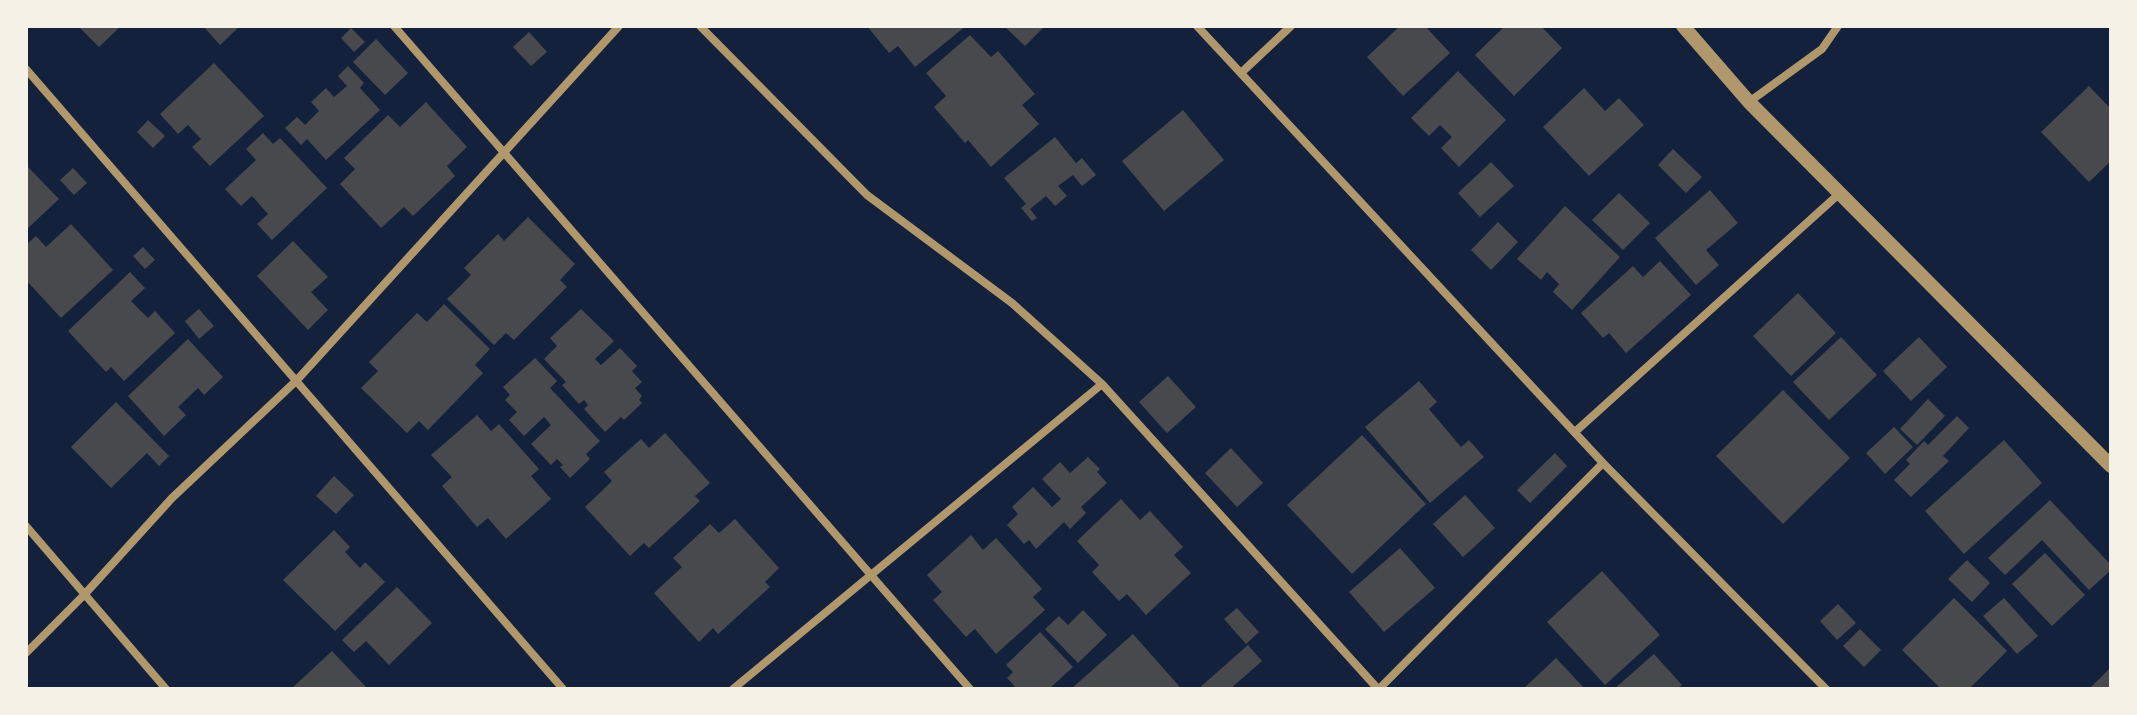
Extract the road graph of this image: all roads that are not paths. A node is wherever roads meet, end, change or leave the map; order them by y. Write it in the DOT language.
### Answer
graph roads {
  1 [pos="394,26"];
  2 [pos="619,26"];
  3 [pos="700,26"];
  4 [pos="1197,26"];
  5 [pos="1291,26"];
  6 [pos="1683,26"];
  7 [pos="1838,26"];
  8 [pos="26,69"];
  9 [pos="1241,73"];
  10 [pos="1749,102"];
  11 [pos="503,151"];
  12 [pos="1840,193"];
  13 [pos="297,380"];
  14 [pos="1102,384"];
  15 [pos="1576,431"];
  16 [pos="1603,463"];
  17 [pos="2111,466"];
  18 [pos="26,526"];
  19 [pos="872,575"];
  20 [pos="84,595"];
  21 [pos="26,653"];
  22 [pos="166,689"];
  23 [pos="563,689"];
  24 [pos="733,689"];
  25 [pos="970,689"];
  26 [pos="1378,689"];
  27 [pos="1826,689"];
  1 -- 11 [label="street"];
  2 -- 11 [label="street"];
  3 -- 14 [label="street"];
  4 -- 9 [label="street"];
  5 -- 9 [label="street"];
  6 -- 10 [label="street"];
  7 -- 10 [label="street"];
  8 -- 13 [label="street"];
  9 -- 15 [label="street"];
  10 -- 12 [label="street"];
  11 -- 13 [label="street"];
  11 -- 19 [label="street"];
  12 -- 15 [label="street"];
  12 -- 17 [label="street"];
  13 -- 20 [label="street"];
  13 -- 23 [label="street"];
  14 -- 19 [label="street"];
  14 -- 26 [label="street"];
  15 -- 16 [label="street"];
  16 -- 26 [label="street"];
  16 -- 27 [label="street"];
  18 -- 20 [label="street"];
  19 -- 24 [label="street"];
  19 -- 25 [label="street"];
  20 -- 21 [label="street"];
  20 -- 22 [label="street"];
}
